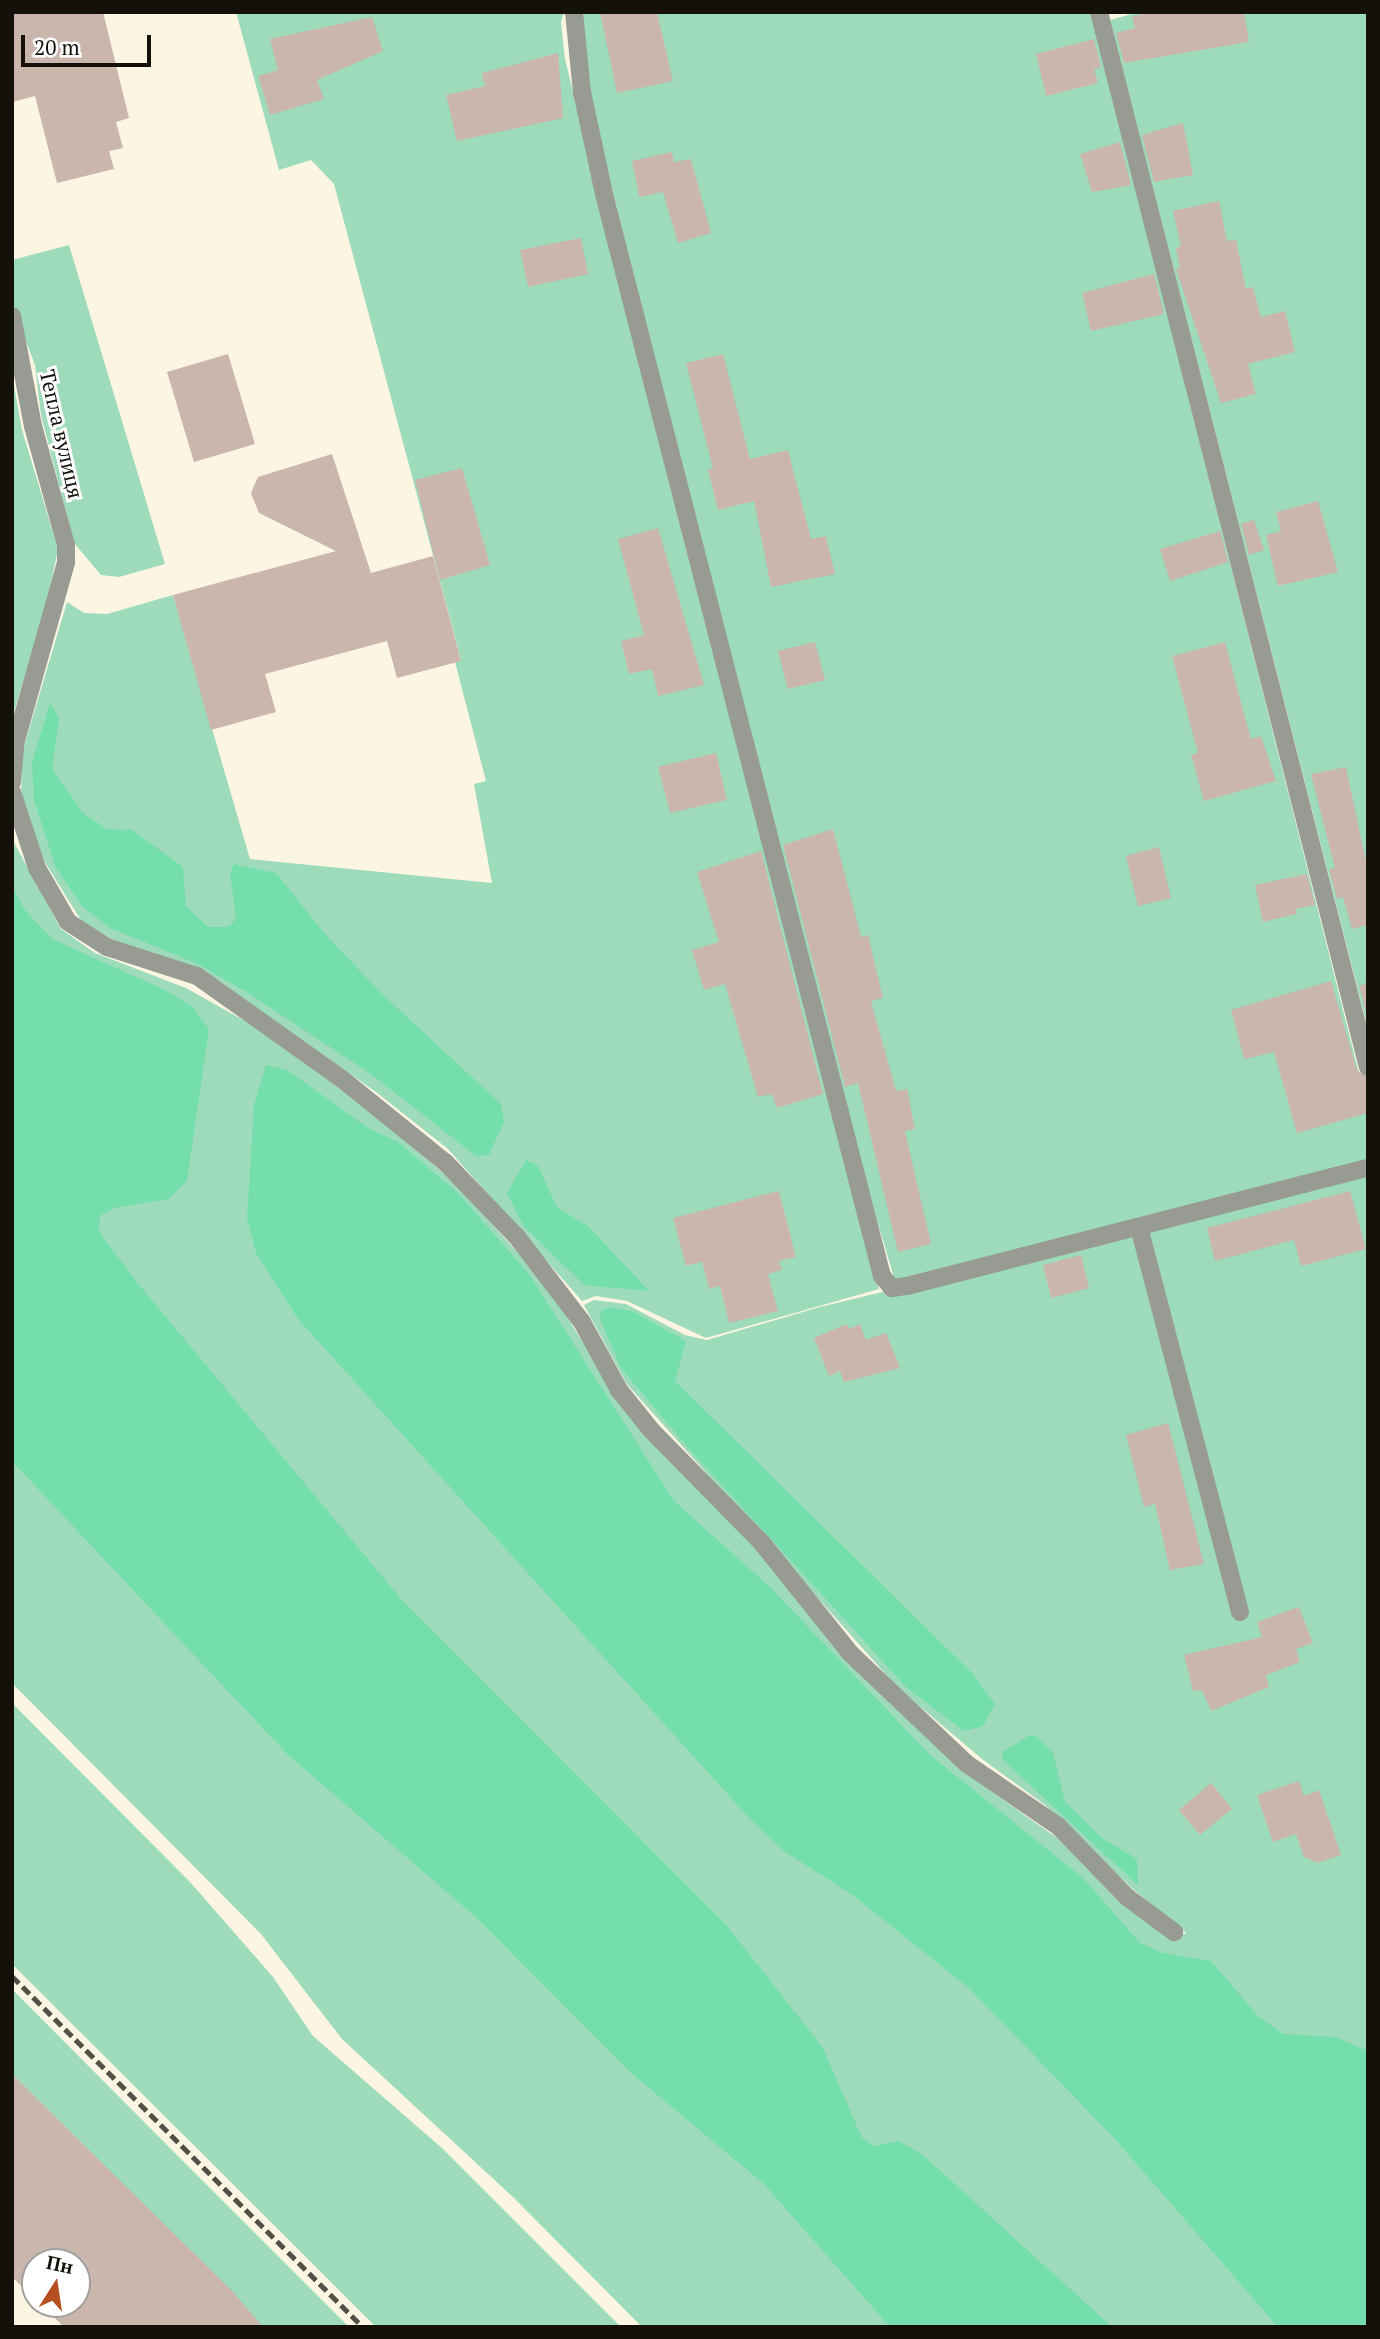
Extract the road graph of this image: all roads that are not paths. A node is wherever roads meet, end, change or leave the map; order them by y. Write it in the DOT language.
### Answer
graph roads {
  1 [pos="574,12"];
  2 [pos="1100,12"];
  3 [pos="12,316"];
  4 [pos="12,782"];
  5 [pos="12,792"];
  6 [pos="1368,1067"];
  7 [pos="1368,1168"];
  8 [pos="1139,1227"];
  9 [pos="1240,1612"];
  10 [pos="1174,1932"];
  1 -- 8 [label="street"];
  2 -- 6 [label="street"];
  3 -- 4 [label="street, Тепла вулиця"];
  5 -- 10 [label="street"];
  7 -- 8 [label="street"];
  8 -- 9 [label="street"];
}
